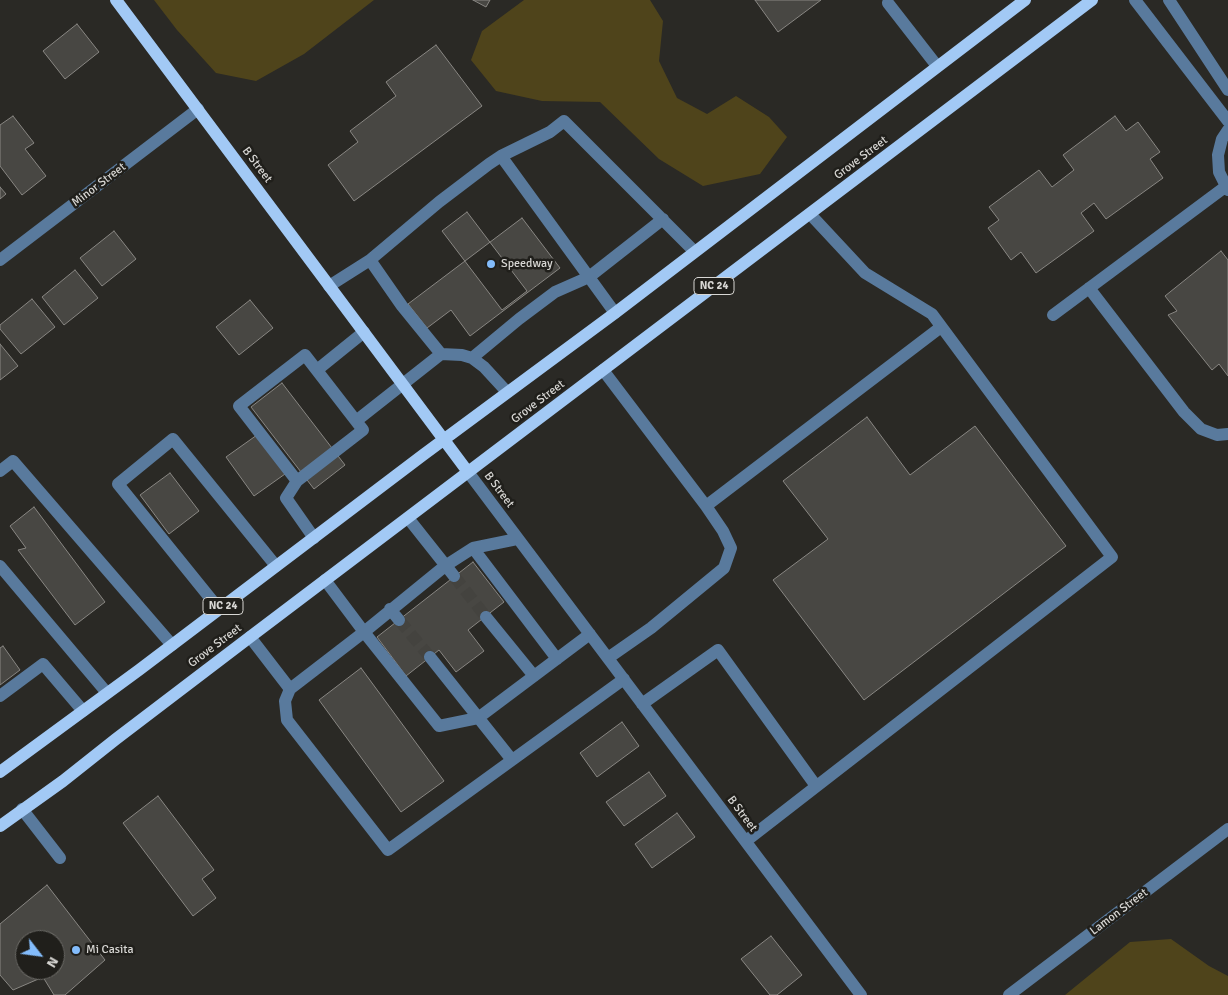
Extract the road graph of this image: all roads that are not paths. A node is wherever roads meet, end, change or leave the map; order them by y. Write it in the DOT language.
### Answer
graph roads {
  1 [pos="116,0"];
  2 [pos="1025,0"];
  3 [pos="1092,0"];
  4 [pos="1136,0"];
  5 [pos="1169,0"];
  6 [pos="888,3"];
  7 [pos="938,66"];
  8 [pos="1228,90"];
  9 [pos="198,109"];
  10 [pos="1228,121"];
  11 [pos="1228,130"];
  12 [pos="500,156"];
  13 [pos="1227,189"];
  14 [pos="810,214"];
  15 [pos="663,219"];
  16 [pos="694,251"];
  17 [pos="0,260"];
  18 [pos="370,260"];
  19 [pos="589,277"];
  20 [pos="329,286"];
  21 [pos="1090,288"];
  22 [pos="615,313"];
  23 [pos="1053,315"];
  24 [pos="942,327"];
  25 [pos="364,332"];
  26 [pos="441,354"];
  27 [pos="472,358"];
  28 [pos="317,370"];
  29 [pos="602,370"];
  30 [pos="403,384"];
  31 [pos="507,392"];
  32 [pos="356,421"];
  33 [pos="1228,434"];
  34 [pos="444,440"];
  35 [pos="0,471"];
  36 [pos="468,472"];
  37 [pos="298,481"];
  38 [pos="706,506"];
  39 [pos="408,518"];
  40 [pos="314,538"];
  41 [pos="517,538"];
  42 [pos="473,548"];
  43 [pos="0,566"];
  44 [pos="276,566"];
  45 [pos="445,566"];
  46 [pos="454,576"];
  47 [pos="325,580"];
  48 [pos="219,609"];
  49 [pos="390,609"];
  50 [pos="486,616"];
  51 [pos="399,620"];
  52 [pos="364,632"];
  53 [pos="590,634"];
  54 [pos="250,637"];
  55 [pos="172,645"];
  56 [pos="430,657"];
  57 [pos="608,658"];
  58 [pos="557,659"];
  59 [pos="534,676"];
  60 [pos="624,679"];
  61 [pos="290,689"];
  62 [pos="107,693"];
  63 [pos="0,696"];
  64 [pos="642,704"];
  65 [pos="83,711"];
  66 [pos="478,718"];
  67 [pos="512,760"];
  68 [pos="0,772"];
  69 [pos="816,786"];
  70 [pos="22,809"];
  71 [pos="0,826"];
  72 [pos="1228,829"];
  73 [pos="746,841"];
  74 [pos="60,858"];
  75 [pos="862,995"];
  76 [pos="1009,995"];
  1 -- 9 [label="main road, B Street"];
  2 -- 7 [label="main road, Grove Street / NC 24"];
  3 -- 14 [label="main road, Grove Street / NC 24"];
  4 -- 10 [label="street"];
  5 -- 8 [label="street"];
  6 -- 7 [label="street"];
  7 -- 16 [label="main road, Grove Street / NC 24"];
  9 -- 17 [label="street, Minor Street"];
  9 -- 20 [label="main road, B Street"];
  11 -- 13 [label="street"];
  12 -- 15 [label="street"];
  12 -- 18 [label="street"];
  12 -- 19 [label="street"];
  13 -- 21 [label="street"];
  14 -- 24 [label="street"];
  14 -- 29 [label="main road, Grove Street / NC 24"];
  15 -- 16 [label="street"];
  15 -- 19 [label="street"];
  16 -- 22 [label="main road, Grove Street / NC 24"];
  18 -- 20 [label="street"];
  18 -- 26 [label="street"];
  19 -- 22 [label="street"];
  19 -- 27 [label="street"];
  20 -- 25 [label="main road, B Street"];
  21 -- 23 [label="street"];
  21 -- 33 [label="street"];
  22 -- 31 [label="main road, Grove Street / NC 24"];
  24 -- 38 [label="street"];
  24 -- 69 [label="street"];
  25 -- 28 [label="street"];
  25 -- 30 [label="main road, B Street"];
  26 -- 27 [label="street"];
  26 -- 30 [label="street"];
  27 -- 31 [label="street"];
  28 -- 32 [label="street"];
  28 -- 37 [label="street"];
  29 -- 36 [label="main road, Grove Street / NC 24"];
  29 -- 38 [label="street"];
  30 -- 32 [label="street"];
  30 -- 34 [label="main road, B Street"];
  31 -- 34 [label="main road, Grove Street / NC 24"];
  32 -- 37 [label="street"];
  34 -- 36 [label="main road, B Street"];
  34 -- 40 [label="main road, Grove Street / NC 24"];
  35 -- 55 [label="street"];
  36 -- 39 [label="main road, Grove Street / NC 24"];
  36 -- 41 [label="street, B Street"];
  37 -- 40 [label="street"];
  38 -- 57 [label="street"];
  39 -- 45 [label="street"];
  39 -- 47 [label="main road, Grove Street / NC 24"];
  40 -- 44 [label="main road, Grove Street / NC 24"];
  41 -- 42 [label="street"];
  41 -- 53 [label="street, B Street"];
  42 -- 45 [label="street"];
  42 -- 58 [label="street"];
  43 -- 62 [label="street"];
  44 -- 48 [label="main road, Grove Street / NC 24"];
  44 -- 48 [label="street"];
  45 -- 46 [label="street"];
  45 -- 49 [label="street"];
  47 -- 52 [label="street"];
  47 -- 54 [label="main road, Grove Street / NC 24"];
  48 -- 55 [label="main road, Grove Street / NC 24"];
  49 -- 51 [label="street"];
  49 -- 52 [label="street"];
  50 -- 59 [label="street"];
  52 -- 61 [label="street"];
  52 -- 66 [label="street"];
  53 -- 57 [label="street, B Street"];
  53 -- 58 [label="street"];
  54 -- 61 [label="street"];
  54 -- 70 [label="main road, Grove Street / NC 24"];
  55 -- 62 [label="main road, Grove Street / NC 24"];
  56 -- 66 [label="street"];
  57 -- 60 [label="street, B Street"];
  58 -- 59 [label="street"];
  59 -- 66 [label="street"];
  60 -- 64 [label="street, B Street"];
  60 -- 67 [label="street"];
  61 -- 67 [label="street"];
  62 -- 65 [label="main road, Grove Street / NC 24"];
  63 -- 65 [label="street"];
  64 -- 69 [label="street"];
  64 -- 73 [label="street, B Street"];
  65 -- 68 [label="main road, Grove Street / NC 24"];
  66 -- 67 [label="street"];
  69 -- 73 [label="street"];
  70 -- 71 [label="main road, Grove Street / NC 24"];
  70 -- 74 [label="street"];
  72 -- 76 [label="street, Lamon Street"];
  73 -- 75 [label="street, B Street"];
}
